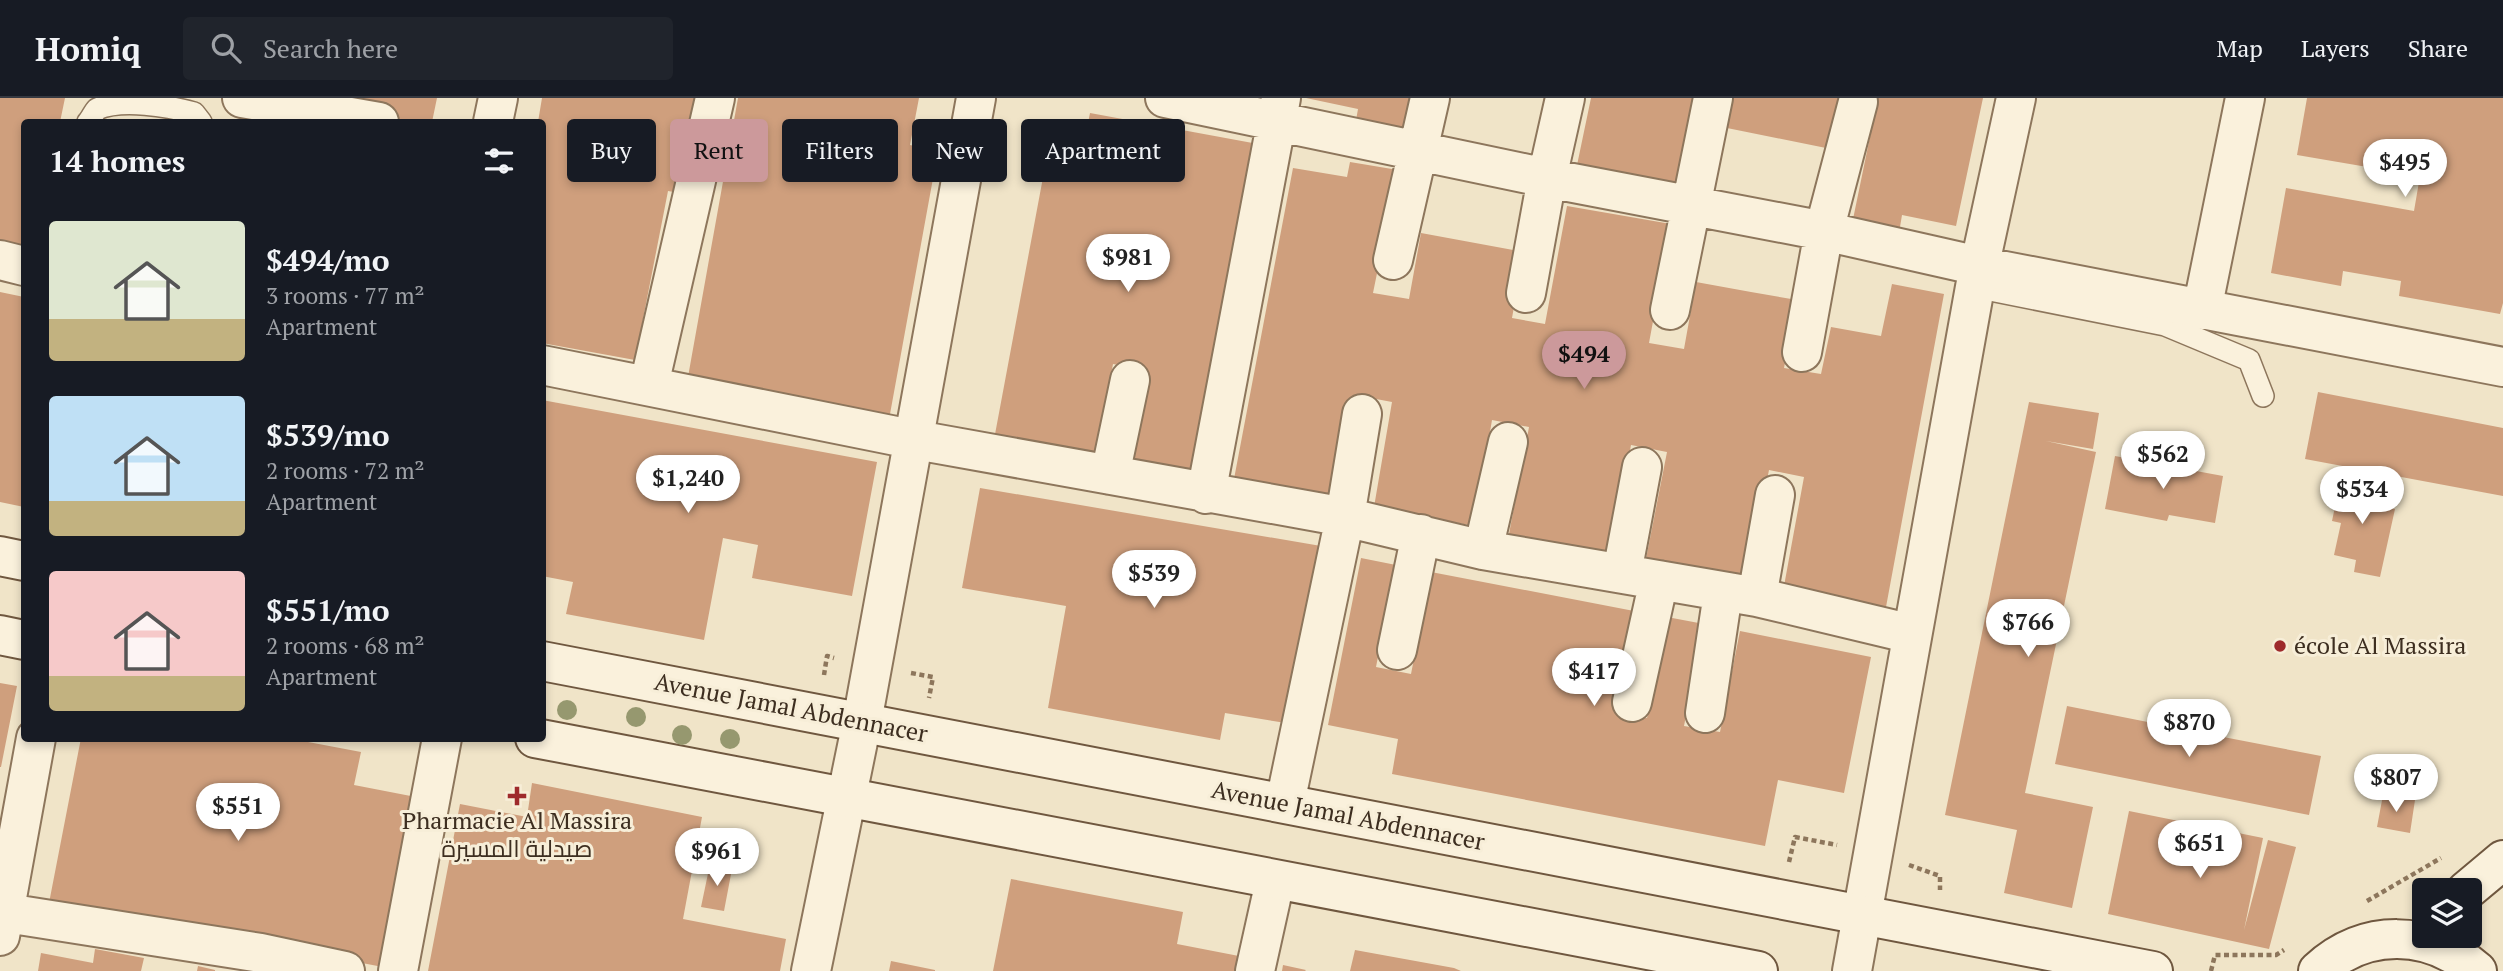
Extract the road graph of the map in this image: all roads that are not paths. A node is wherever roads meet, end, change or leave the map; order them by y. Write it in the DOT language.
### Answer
graph roads {
  1 [pos="242,98"];
  2 [pos="498,98"];
  3 [pos="715,98"];
  4 [pos="976,98"];
  5 [pos="1165,98"];
  6 [pos="1430,98"];
  7 [pos="1565,98"];
  8 [pos="1713,98"];
  9 [pos="2016,98"];
  10 [pos="2245,98"];
  11 [pos="153,101"];
  12 [pos="1858,102"];
  13 [pos="1279,109"];
  14 [pos="90,119"];
  15 [pos="199,119"];
  16 [pos="362,119"];
  17 [pos="494,119"];
  18 [pos="1418,150"];
  19 [pos="1547,178"];
  20 [pos="1692,207"];
  21 [pos="1824,231"];
  22 [pos="0,260"];
  23 [pos="1393,260"];
  24 [pos="21,265"];
  25 [pos="1977,277"];
  26 [pos="1526,293"];
  27 [pos="1671,310"];
  28 [pos="2202,310"];
  29 [pos="1802,352"];
  30 [pos="546,366"];
  31 [pos="2503,367"];
  32 [pos="1130,380"];
  33 [pos="649,385"];
  34 [pos="2263,396"];
  35 [pos="1362,414"];
  36 [pos="916,440"];
  37 [pos="1508,442"];
  38 [pos="1642,467"];
  39 [pos="1110,475"];
  40 [pos="1206,494"];
  41 [pos="1775,495"];
  42 [pos="1345,517"];
  43 [pos="1421,534"];
  44 [pos="1483,550"];
  45 [pos="0,556"];
  46 [pos="21,560"];
  47 [pos="1622,573"];
  48 [pos="1659,580"];
  49 [pos="1740,595"];
  50 [pos="1912,634"];
  51 [pos="0,635"];
  52 [pos="21,639"];
  53 [pos="1397,650"];
  54 [pos="546,662"];
  55 [pos="1632,702"];
  56 [pos="1705,713"];
  57 [pos="863,722"];
  58 [pos="546,740"];
  59 [pos="35,742"];
  60 [pos="441,742"];
  61 [pos="847,797"];
  62 [pos="1285,803"];
  63 [pos="2503,860"];
  64 [pos="2482,878"];
  65 [pos="1275,881"];
  66 [pos="1861,916"];
  67 [pos="2,920"];
  68 [pos="2412,933"];
  69 [pos="2443,948"];
  70 [pos="259,962"];
  71 [pos="345,971"];
  72 [pos="398,971"];
  73 [pos="811,971"];
  74 [pos="1255,971"];
  75 [pos="1758,971"];
  76 [pos="1852,971"];
  77 [pos="2153,971"];
  78 [pos="2315,971"];
  79 [pos="2477,971"];
  1 -- 16 [label="street"];
  2 -- 17 [label="street"];
  3 -- 33 [label="street"];
  4 -- 36 [label="street"];
  5 -- 13 [label="street"];
  6 -- 18 [label="street"];
  7 -- 19 [label="street"];
  8 -- 20 [label="street"];
  9 -- 25 [label="street"];
  10 -- 28 [label="street"];
  11 -- 14 [label="lane"];
  11 -- 15 [label="lane"];
  12 -- 21 [label="street"];
  13 -- 18 [label="street"];
  13 -- 40 [label="street"];
  18 -- 19 [label="street"];
  18 -- 23 [label="street"];
  19 -- 20 [label="street"];
  19 -- 26 [label="street"];
  20 -- 21 [label="street"];
  20 -- 27 [label="street"];
  21 -- 25 [label="street"];
  21 -- 29 [label="street"];
  22 -- 24 [label="street"];
  25 -- 28 [label="street"];
  25 -- 34 [label="lane"];
  25 -- 50 [label="street"];
  28 -- 31 [label="street"];
  30 -- 33 [label="street"];
  32 -- 39 [label="street"];
  33 -- 36 [label="street"];
  35 -- 42 [label="street"];
  36 -- 39 [label="street"];
  36 -- 57 [label="street"];
  37 -- 44 [label="street"];
  38 -- 47 [label="street"];
  39 -- 40 [label="street"];
  40 -- 42 [label="street"];
  41 -- 49 [label="street"];
  42 -- 43 [label="street"];
  42 -- 62 [label="street"];
  43 -- 44 [label="street"];
  43 -- 53 [label="street"];
  44 -- 47 [label="street"];
  45 -- 46 [label="street"];
  47 -- 48 [label="street"];
  48 -- 49 [label="street"];
  48 -- 55 [label="street"];
  49 -- 50 [label="street"];
  49 -- 56 [label="street"];
  50 -- 66 [label="street"];
  51 -- 52 [label="street"];
  54 -- 57 [label="street, Avenue Jamal Abdennacer"];
  57 -- 61 [label="street"];
  57 -- 62 [label="street, Avenue Jamal Abdennacer"];
  58 -- 61 [label="street"];
  59 -- 67 [label="street"];
  60 -- 72 [label="street"];
  61 -- 65 [label="street"];
  61 -- 73 [label="street"];
  62 -- 66 [label="street, Avenue Jamal Abdennacer"];
  63 -- 64 [label="street"];
  65 -- 74 [label="street"];
  65 -- 75 [label="street"];
  66 -- 76 [label="street"];
  66 -- 77 [label="street, Avenue Jamal Abdennacer"];
  67 -- 70 [label="street"];
  68 -- 78 [label="street"];
  69 -- 79 [label="street"];
  70 -- 71 [label="street"];
}
